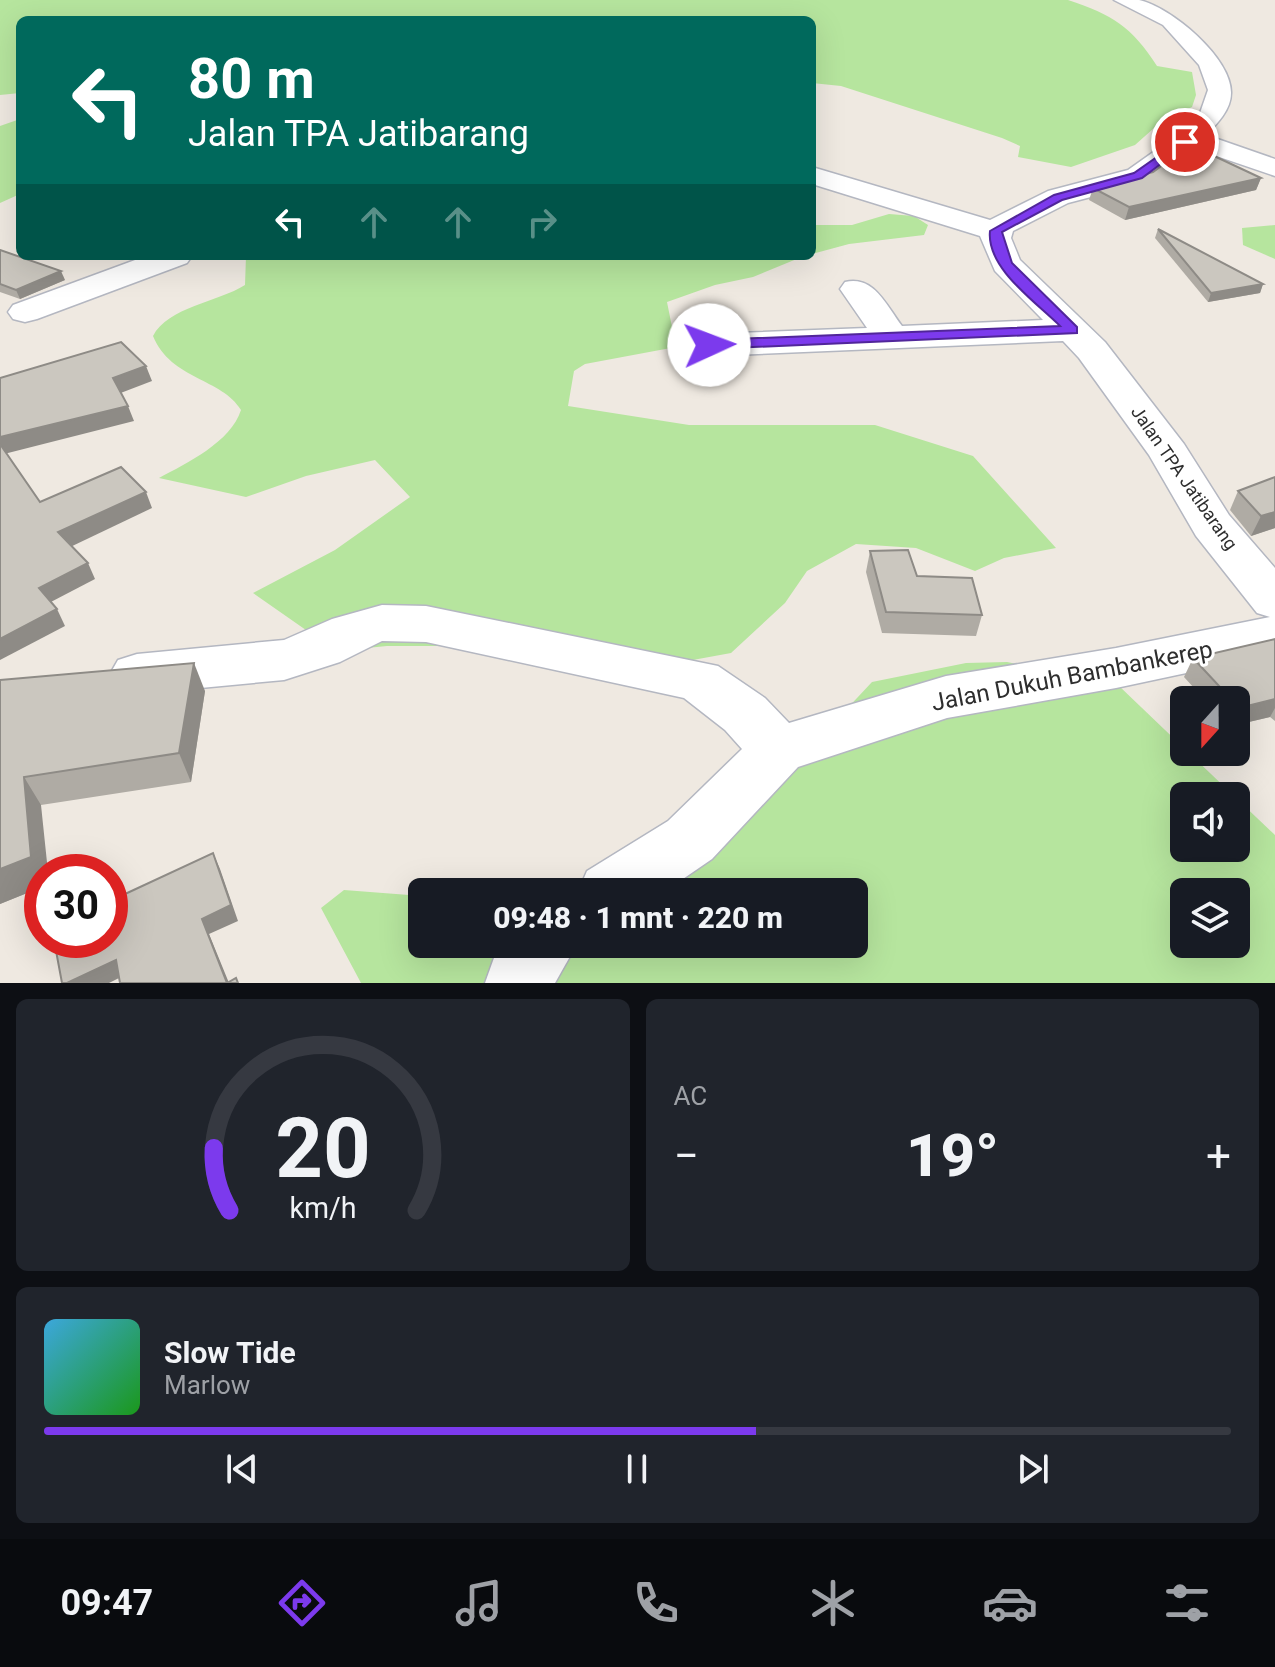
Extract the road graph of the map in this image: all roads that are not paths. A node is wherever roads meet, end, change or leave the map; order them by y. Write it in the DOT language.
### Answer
graph roads {
  1 [pos="1123,0"];
  2 [pos="1189,138"];
  3 [pos="1275,168"];
  4 [pos="816,176"];
  5 [pos="996,231"];
  6 [pos="165,260"];
  7 [pos="857,289"];
  8 [pos="25,312"];
  9 [pos="1072,330"];
  10 [pos="893,339"];
  11 [pos="709,345"];
  12 [pos="1275,601"];
  13 [pos="1275,635"];
  14 [pos="88,678"];
  15 [pos="778,750"];
  16 [pos="632,878"];
  17 [pos="529,958"];
  18 [pos="520,983"];
  1 -- 2 [label="street"];
  2 -- 3 [label="street"];
  2 -- 5 [label="street"];
  4 -- 5 [label="street"];
  5 -- 9 [label="street, Jalan TPA Jatibarang"];
  6 -- 8 [label="street"];
  7 -- 10 [label="street"];
  9 -- 10 [label="street"];
  9 -- 12 [label="street, Jalan TPA Jatibarang"];
  10 -- 11 [label="street"];
  13 -- 15 [label="street, Jalan Dukuh Bambankerep"];
  14 -- 15 [label="street"];
  15 -- 16 [label="street, Jalan Dukuh Bambankerep"];
  17 -- 18 [label="street"];
}
